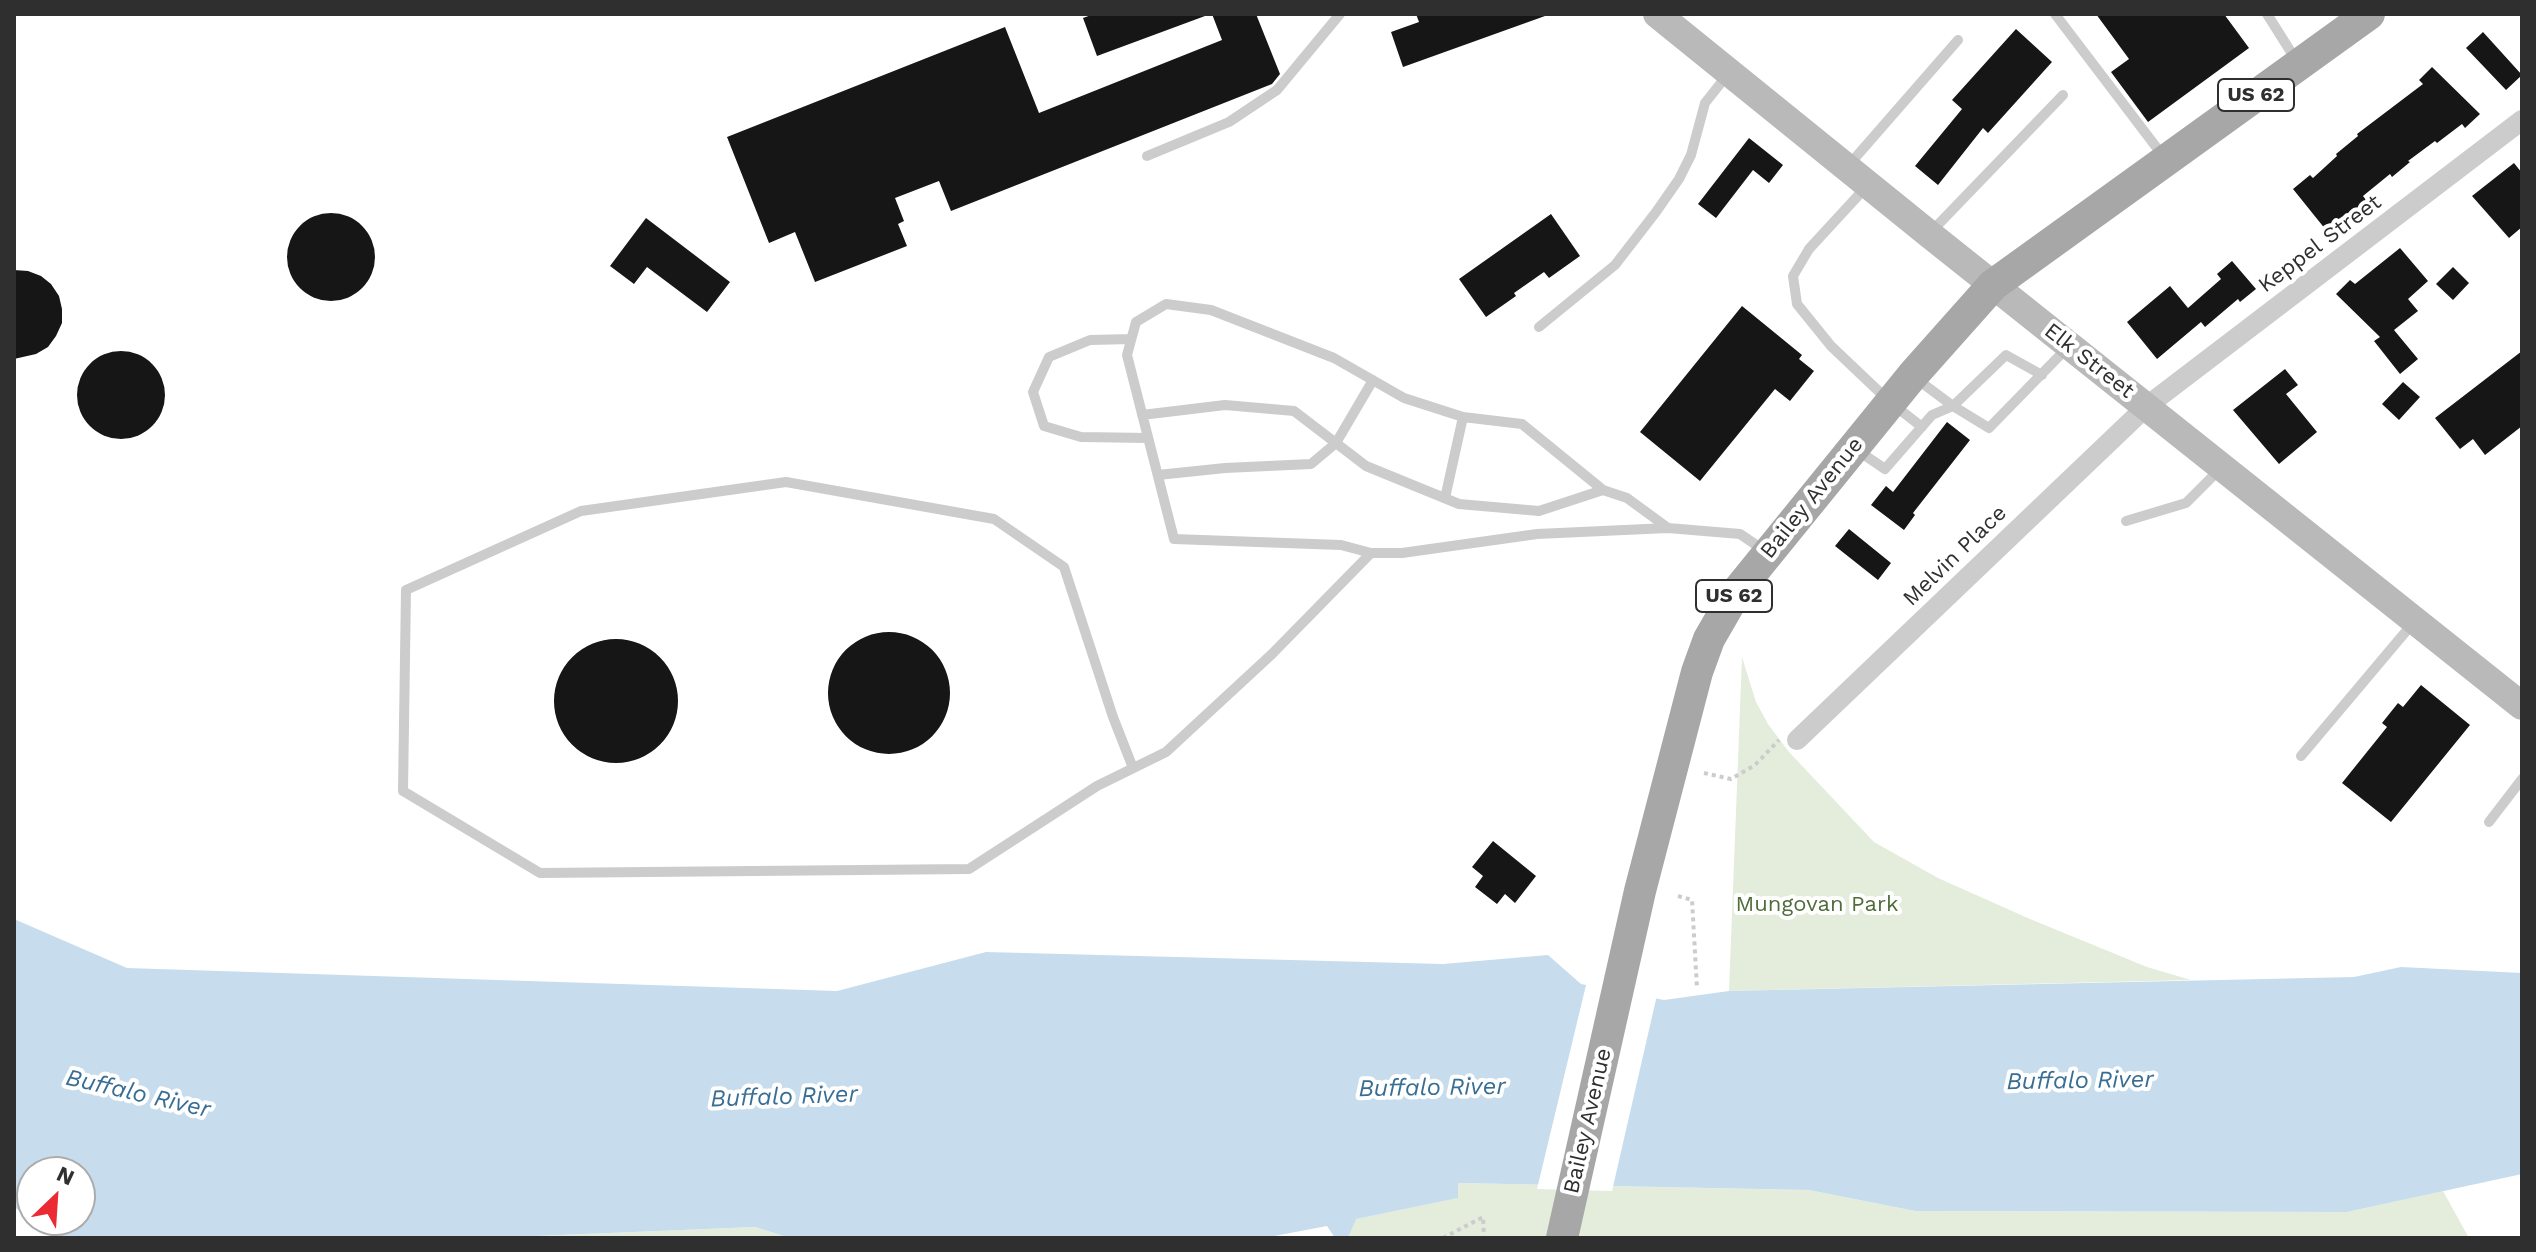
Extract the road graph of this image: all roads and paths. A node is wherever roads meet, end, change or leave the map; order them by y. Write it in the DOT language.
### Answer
graph roads {
  1 [pos="1340,14"];
  2 [pos="1657,14"];
  3 [pos="2055,14"];
  4 [pos="2267,14"];
  5 [pos="2369,14"];
  6 [pos="1958,40"];
  7 [pos="2298,64"];
  8 [pos="1729,72"];
  9 [pos="2063,95"];
  10 [pos="2522,120"];
  11 [pos="1147,156"];
  12 [pos="2166,161"];
  13 [pos="1857,176"];
  14 [pos="1929,234"];
  15 [pos="1993,285"];
  16 [pos="1539,327"];
  17 [pos="1131,339"];
  18 [pos="2069,345"];
  19 [pos="2042,375"];
  20 [pos="1912,376"];
  21 [pos="1373,380"];
  22 [pos="1890,402"];
  23 [pos="1953,406"];
  24 [pos="2147,406"];
  25 [pos="1142,415"];
  26 [pos="1463,417"];
  27 [pos="1922,427"];
  28 [pos="1148,438"];
  29 [pos="1336,443"];
  30 [pos="1853,447"];
  31 [pos="2222,466"];
  32 [pos="1158,475"];
  33 [pos="1603,490"];
  34 [pos="1445,498"];
  35 [pos="2126,521"];
  36 [pos="1668,528"];
  37 [pos="1371,553"];
  38 [pos="1767,553"];
  39 [pos="2415,621"];
  40 [pos="2522,706"];
  41 [pos="1797,740"];
  42 [pos="2301,756"];
  43 [pos="1133,768"];
  44 [pos="1704,773"];
  45 [pos="2522,779"];
  46 [pos="2489,822"];
  47 [pos="1678,896"];
  48 [pos="1697,988"];
  49 [pos="1443,1238"];
  50 [pos="1484,1238"];
  51 [pos="1562,1238"];
  1 -- 11 [label="lane"];
  2 -- 8 [label="main road, Elk Street"];
  3 -- 12 [label="lane"];
  4 -- 7 [label="lane"];
  5 -- 7 [label="main road, Bailey Avenue / US 62"];
  6 -- 13 [label="lane"];
  7 -- 12 [label="main road, Bailey Avenue / US 62"];
  8 -- 13 [label="main road, Elk Street"];
  8 -- 16 [label="lane"];
  9 -- 14 [label="lane"];
  10 -- 24 [label="street, Keppel Street"];
  12 -- 15 [label="main road, Bailey Avenue / US 62"];
  13 -- 14 [label="main road, Elk Street"];
  13 -- 22 [label="lane"];
  14 -- 15 [label="main road, Elk Street"];
  15 -- 18 [label="main road, Elk Street"];
  15 -- 20 [label="main road, Bailey Avenue / US 62"];
  17 -- 21 [label="lane"];
  17 -- 25 [label="lane"];
  17 -- 28 [label="lane"];
  18 -- 19 [label="lane"];
  18 -- 24 [label="main road, Elk Street"];
  19 -- 23 [label="lane"];
  19 -- 23 [label="lane"];
  20 -- 22 [label="main road, Bailey Avenue / US 62"];
  20 -- 23 [label="lane"];
  21 -- 26 [label="lane"];
  21 -- 29 [label="lane"];
  22 -- 27 [label="lane"];
  22 -- 30 [label="main road, Bailey Avenue / US 62"];
  23 -- 27 [label="lane"];
  24 -- 31 [label="main road, Elk Street"];
  24 -- 41 [label="street, Melvin Place"];
  25 -- 28 [label="lane"];
  25 -- 29 [label="lane"];
  26 -- 33 [label="lane"];
  26 -- 34 [label="lane"];
  27 -- 30 [label="lane"];
  28 -- 32 [label="lane"];
  29 -- 32 [label="lane"];
  29 -- 34 [label="lane"];
  30 -- 38 [label="main road, Bailey Avenue / US 62"];
  31 -- 35 [label="lane"];
  31 -- 39 [label="main road, Elk Street"];
  32 -- 37 [label="lane"];
  33 -- 34 [label="lane"];
  33 -- 36 [label="lane"];
  36 -- 37 [label="lane"];
  36 -- 38 [label="lane"];
  37 -- 43 [label="lane"];
  38 -- 51 [label="main road, Bailey Avenue / US 62"];
  39 -- 40 [label="main road, Elk Street"];
  39 -- 42 [label="lane"];
  41 -- 44 [label="path"];
  43 -- 43 [label="lane"];
  45 -- 46 [label="lane"];
  47 -- 48 [label="path"];
  49 -- 50 [label="path"];
}
